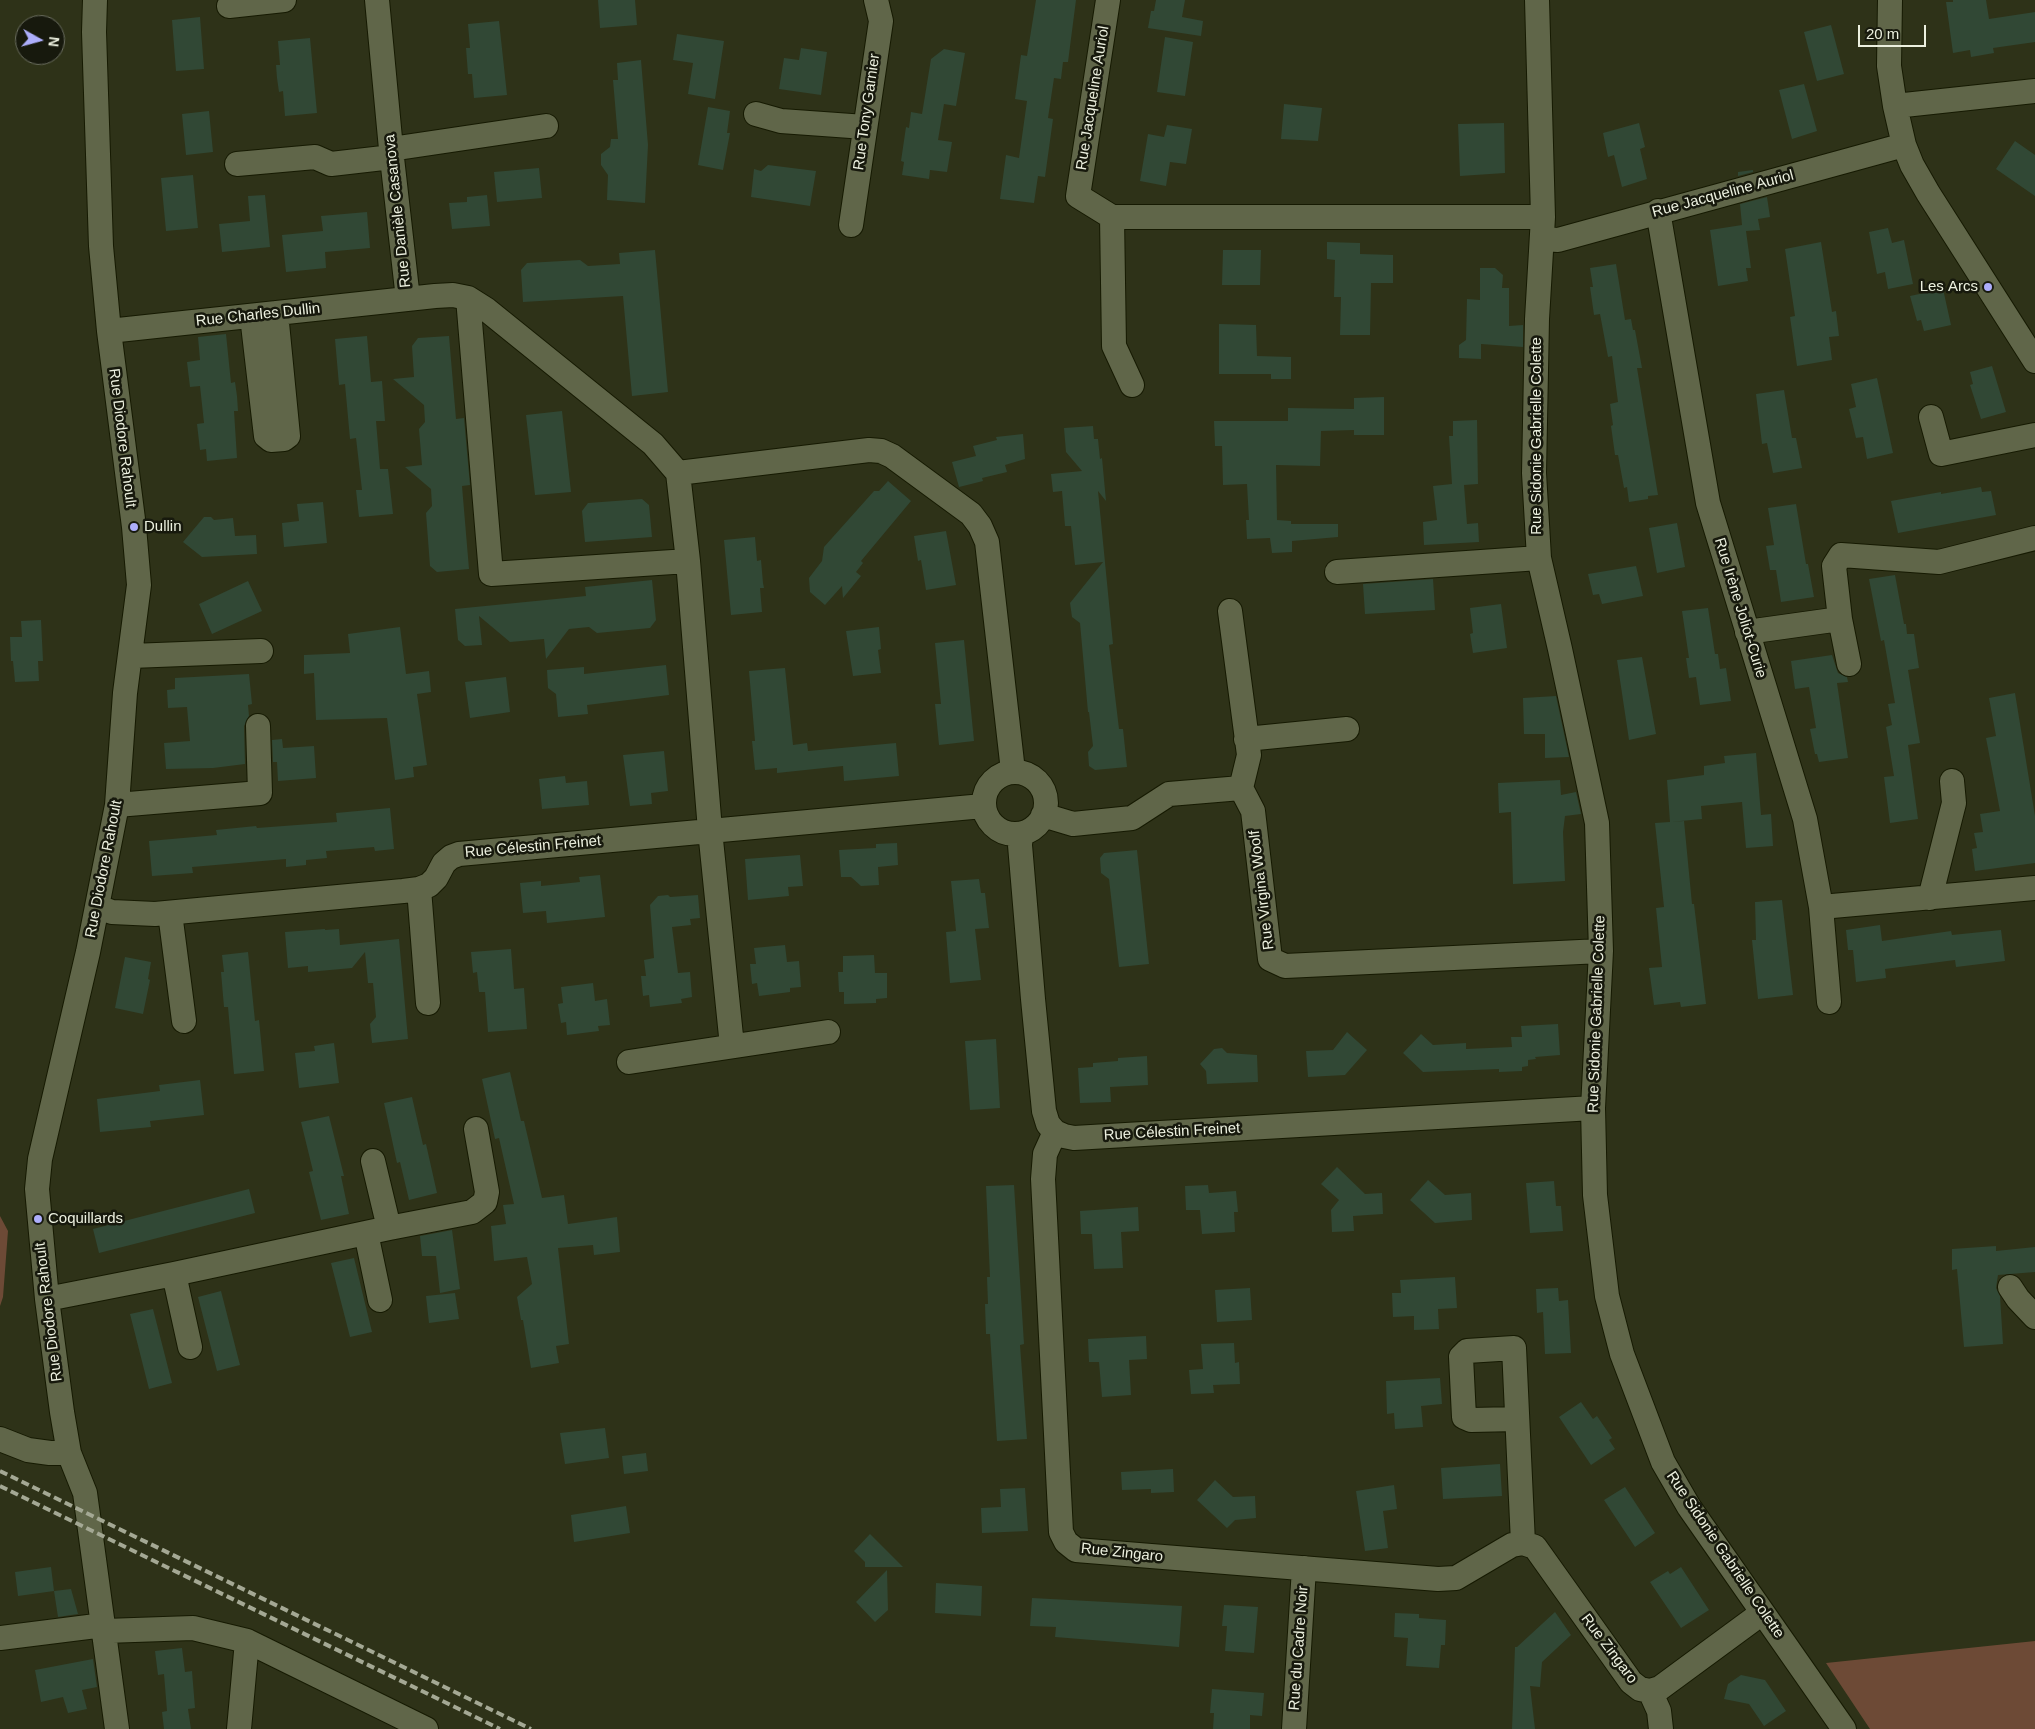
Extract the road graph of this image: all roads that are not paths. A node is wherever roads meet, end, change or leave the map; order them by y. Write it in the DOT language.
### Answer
graph roads {
  1 [pos="95,0"];
  2 [pos="284,0"];
  3 [pos="377,0"];
  4 [pos="876,0"];
  5 [pos="1108,0"];
  6 [pos="1537,0"];
  7 [pos="1890,0"];
  8 [pos="229,6"];
  9 [pos="2035,91"];
  10 [pos="1895,106"];
  11 [pos="756,114"];
  12 [pos="546,126"];
  13 [pos="865,128"];
  14 [pos="1904,145"];
  15 [pos="391,153"];
  16 [pos="237,164"];
  17 [pos="1658,211"];
  18 [pos="1112,217"];
  19 [pos="851,225"];
  20 [pos="1543,228"];
  21 [pos="468,298"];
  22 [pos="408,299"];
  23 [pos="276,313"];
  24 [pos="252,316"];
  25 [pos="109,331"];
  26 [pos="2035,361"];
  27 [pos="1132,385"];
  28 [pos="1931,417"];
  29 [pos="2035,435"];
  30 [pos="678,473"];
  31 [pos="2035,538"];
  32 [pos="1539,558"];
  33 [pos="688,561"];
  34 [pos="1337,572"];
  35 [pos="1230,610"];
  36 [pos="1840,618"];
  37 [pos="1747,632"];
  38 [pos="261,650"];
  39 [pos="131,656"];
  40 [pos="1849,664"];
  41 [pos="258,726"];
  42 [pos="1347,729"];
  43 [pos="1246,739"];
  44 [pos="1013,771"];
  45 [pos="1952,781"];
  46 [pos="1241,788"];
  47 [pos="117,805"];
  48 [pos="983,806"];
  49 [pos="1043,815"];
  50 [pos="710,830"];
  51 [pos="1021,834"];
  52 [pos="2035,888"];
  53 [pos="420,889"];
  54 [pos="1930,898"];
  55 [pos="98,907"];
  56 [pos="1820,907"];
  57 [pos="170,913"];
  58 [pos="1602,951"];
  59 [pos="1829,1002"];
  60 [pos="428,1003"];
  61 [pos="184,1021"];
  62 [pos="828,1032"];
  63 [pos="732,1046"];
  64 [pos="629,1062"];
  65 [pos="1593,1108"];
  66 [pos="476,1129"];
  67 [pos="1055,1132"];
  68 [pos="373,1161"];
  69 [pos="389,1228"];
  70 [pos="366,1233"];
  71 [pos="174,1274"];
  72 [pos="2010,1287"];
  73 [pos="47,1299"];
  74 [pos="380,1300"];
  75 [pos="2035,1317"];
  76 [pos="190,1346"];
  77 [pos="1517,1419"];
  78 [pos="0,1440"];
  79 [pos="69,1452"];
  80 [pos="1523,1544"];
  81 [pos="1304,1568"];
  82 [pos="1762,1613"];
  83 [pos="104,1628"];
  84 [pos="0,1638"];
  85 [pos="247,1641"];
  86 [pos="1650,1691"];
  87 [pos="117,1729"];
  88 [pos="239,1729"];
  89 [pos="426,1729"];
  90 [pos="1294,1729"];
  91 [pos="1661,1729"];
  92 [pos="1844,1729"];
  1 -- 25 [label="street, Rue Diodore Rahoult"];
  2 -- 8 [label="street"];
  3 -- 15 [label="street, Rue Danièle Casanova"];
  4 -- 13 [label="street, Rue Tony Garnier"];
  5 -- 18 [label="street, Rue Jacqueline Auriol"];
  6 -- 20 [label="street, Rue Sidonie Gabrielle Colette"];
  7 -- 10 [label="street"];
  9 -- 10 [label="street"];
  10 -- 14 [label="street"];
  11 -- 13 [label="street"];
  12 -- 15 [label="street"];
  13 -- 19 [label="street, Rue Tony Garnier"];
  14 -- 17 [label="street, Rue Jacqueline Auriol"];
  14 -- 26 [label="street"];
  15 -- 16 [label="street"];
  15 -- 22 [label="street, Rue Danièle Casanova"];
  17 -- 20 [label="street, Rue Jacqueline Auriol"];
  17 -- 37 [label="street, Rue Irène Joliot-Curie"];
  18 -- 20 [label="street, Rue Jacqueline Auriol"];
  18 -- 27 [label="street"];
  20 -- 32 [label="street, Rue Sidonie Gabrielle Colette"];
  21 -- 22 [label="street, Rue Danièle Casanova"];
  21 -- 30 [label="street, Rue Danièle Casanova"];
  21 -- 33 [label="street"];
  22 -- 23 [label="street, Rue Charles Dullin"];
  23 -- 24 [label="street, Rue Charles Dullin"];
  23 -- 24 [label="street"];
  24 -- 25 [label="street, Rue Charles Dullin"];
  25 -- 39 [label="street, Rue Diodore Rahoult"];
  28 -- 29 [label="street"];
  30 -- 33 [label="street"];
  30 -- 44 [label="street"];
  31 -- 36 [label="street"];
  32 -- 34 [label="street"];
  32 -- 58 [label="street, Rue Sidonie Gabrielle Colette"];
  33 -- 50 [label="street"];
  35 -- 43 [label="street"];
  36 -- 37 [label="street"];
  36 -- 40 [label="street"];
  37 -- 56 [label="street, Rue Irène Joliot-Curie"];
  38 -- 39 [label="street"];
  39 -- 47 [label="street, Rue Diodore Rahoult"];
  41 -- 47 [label="street"];
  42 -- 43 [label="street"];
  43 -- 46 [label="street"];
  44 -- 48 [label="street"];
  44 -- 49 [label="street"];
  45 -- 54 [label="street"];
  46 -- 49 [label="street"];
  46 -- 58 [label="street, Rue Virgina Woolf"];
  47 -- 55 [label="street, Rue Diodore Rahoult"];
  48 -- 50 [label="street, Rue Célestin Freinet"];
  48 -- 51 [label="street"];
  49 -- 51 [label="street"];
  50 -- 53 [label="street, Rue Célestin Freinet"];
  50 -- 63 [label="street"];
  51 -- 67 [label="street"];
  52 -- 54 [label="street"];
  53 -- 57 [label="street"];
  53 -- 60 [label="street"];
  54 -- 56 [label="street"];
  55 -- 57 [label="street"];
  55 -- 73 [label="street, Rue Diodore Rahoult"];
  56 -- 59 [label="street, Rue Irène Joliot-Curie"];
  57 -- 61 [label="street"];
  58 -- 65 [label="street, Rue Sidonie Gabrielle Colette"];
  62 -- 63 [label="street"];
  63 -- 64 [label="street"];
  65 -- 67 [label="street, Rue Célestin Freinet"];
  65 -- 82 [label="street, Rue Sidonie Gabrielle Colette"];
  66 -- 69 [label="street"];
  67 -- 81 [label="street, Rue Zingaro"];
  68 -- 69 [label="street"];
  69 -- 70 [label="street"];
  70 -- 71 [label="street"];
  70 -- 74 [label="street"];
  71 -- 73 [label="street"];
  71 -- 76 [label="street"];
  72 -- 75 [label="street"];
  73 -- 79 [label="street, Rue Diodore Rahoult"];
  77 -- 80 [label="street"];
  78 -- 79 [label="street"];
  79 -- 83 [label="street, Rue Diodore Rahoult"];
  80 -- 81 [label="street, Rue Zingaro"];
  80 -- 86 [label="street, Rue Zingaro"];
  81 -- 90 [label="street, Rue du Cadre Noir"];
  82 -- 86 [label="street, Rue Zingaro"];
  82 -- 92 [label="street, Rue Sidonie Gabrielle Colette"];
  83 -- 84 [label="street"];
  83 -- 85 [label="street"];
  83 -- 87 [label="street, Rue Diodore Rahoult"];
  85 -- 88 [label="street"];
  85 -- 89 [label="street"];
  86 -- 91 [label="street"];
}
